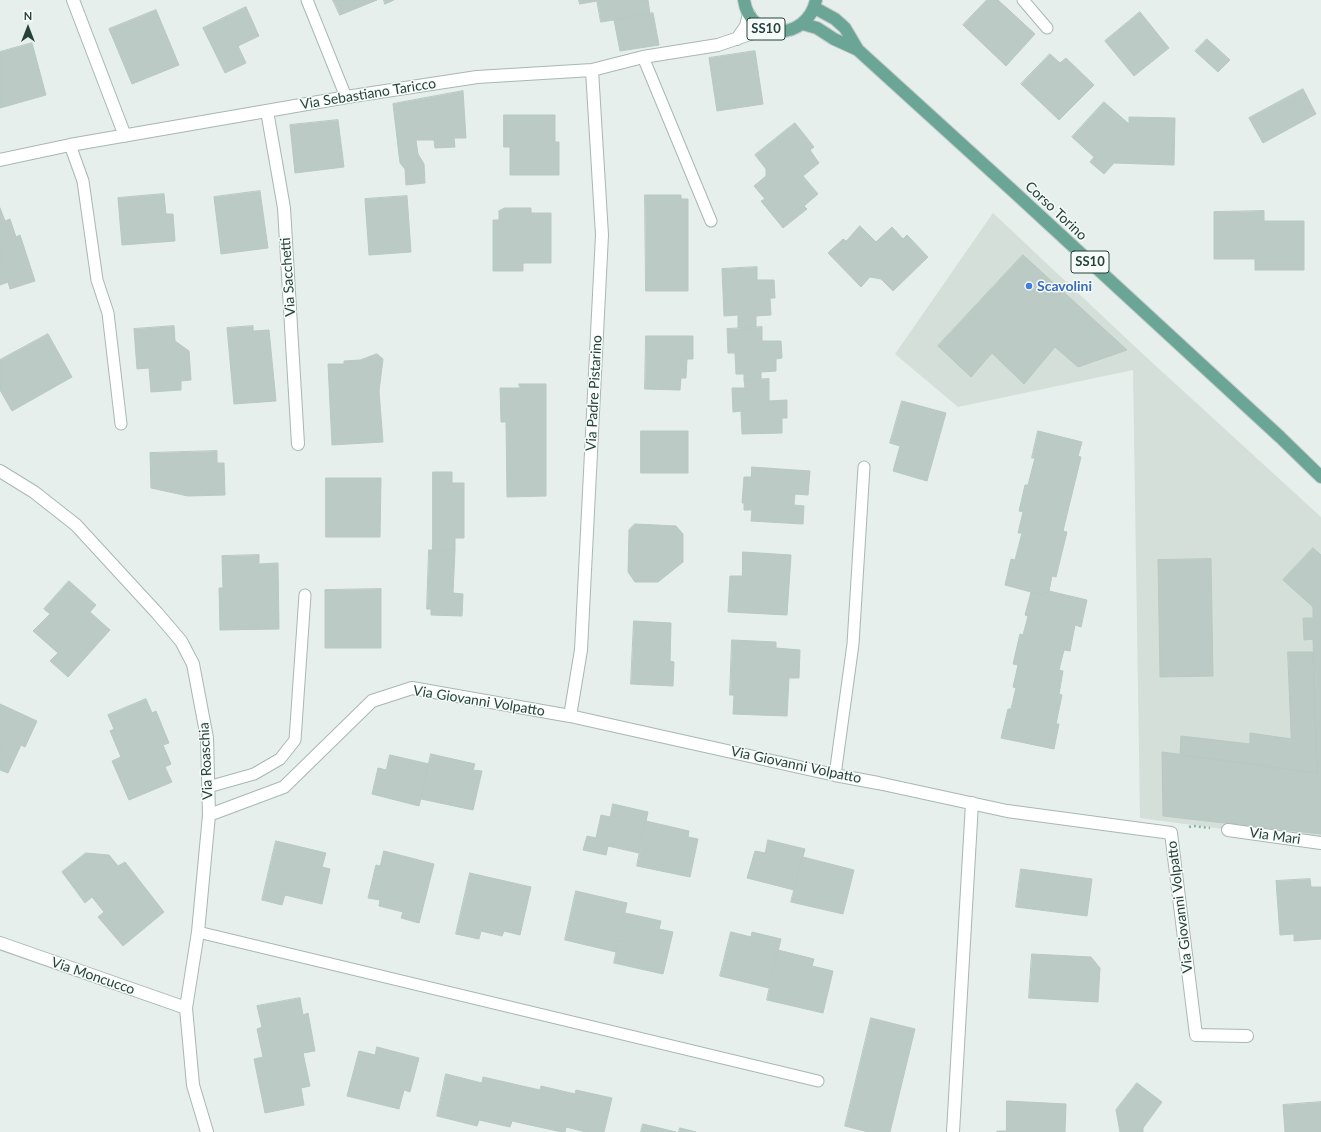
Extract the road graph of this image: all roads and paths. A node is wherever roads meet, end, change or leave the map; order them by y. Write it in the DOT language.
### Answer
graph roads {
  1 [pos="73,0"];
  2 [pos="308,0"];
  3 [pos="744,0"];
  4 [pos="1023,0"];
  5 [pos="816,4"];
  6 [pos="749,14"];
  7 [pos="803,24"];
  8 [pos="1047,28"];
  9 [pos="770,30"];
  10 [pos="737,39"];
  11 [pos="858,50"];
  12 [pos="644,57"];
  13 [pos="592,70"];
  14 [pos="346,97"];
  15 [pos="267,111"];
  16 [pos="125,136"];
  17 [pos="70,145"];
  18 [pos="0,160"];
  19 [pos="711,221"];
  20 [pos="121,424"];
  21 [pos="298,444"];
  22 [pos="864,468"];
  23 [pos="0,471"];
  24 [pos="1321,476"];
  25 [pos="305,595"];
  26 [pos="570,716"];
  27 [pos="835,775"];
  28 [pos="208,787"];
  29 [pos="972,804"];
  30 [pos="209,815"];
  31 [pos="1228,830"];
  32 [pos="1171,833"];
  33 [pos="1321,843"];
  34 [pos="198,932"];
  35 [pos="0,943"];
  36 [pos="186,1008"];
  37 [pos="1247,1036"];
  38 [pos="818,1081"];
  39 [pos="207,1132"];
  40 [pos="953,1132"];
  1 -- 16 [label="street"];
  2 -- 14 [label="lane"];
  3 -- 6 [label="main road, SS10"];
  4 -- 8 [label="lane"];
  5 -- 7 [label="main road, Corso Torino"];
  5 -- 11 [label="main road, Corso Torino / SS10"];
  6 -- 9 [label="main road, SS10"];
  6 -- 10 [label="street"];
  7 -- 9 [label="main road, SS10"];
  7 -- 11 [label="main road, Corso Torino / SS10"];
  9 -- 10 [label="street, Via Sebastiano Taricco"];
  10 -- 12 [label="street, Via Sebastiano Taricco"];
  11 -- 24 [label="main road, Corso Torino / SS10"];
  12 -- 13 [label="street, Via Sebastiano Taricco"];
  12 -- 19 [label="lane"];
  13 -- 14 [label="street, Via Sebastiano Taricco"];
  13 -- 26 [label="street, Via Padre Pistarino"];
  14 -- 15 [label="street, Via Sebastiano Taricco"];
  15 -- 16 [label="street, Via Sebastiano Taricco"];
  15 -- 21 [label="street, Via Sacchetti"];
  16 -- 17 [label="street, Via Sebastiano Taricco"];
  17 -- 18 [label="street, Via Sebastiano Taricco"];
  17 -- 20 [label="lane"];
  22 -- 27 [label="lane"];
  23 -- 28 [label="street, Via Roaschia"];
  25 -- 28 [label="lane"];
  26 -- 27 [label="street, Via Giovanni Volpatto"];
  26 -- 30 [label="street, Via Giovanni Volpatto"];
  27 -- 29 [label="street, Via Giovanni Volpatto"];
  28 -- 30 [label="street, Via Roaschia"];
  29 -- 32 [label="street, Via Giovanni Volpatto"];
  29 -- 40 [label="street"];
  30 -- 34 [label="street, Via Roaschia"];
  31 -- 32 [label="path"];
  31 -- 33 [label="street, Via Mari"];
  32 -- 37 [label="street, Via Giovanni Volpatto"];
  34 -- 36 [label="street, Via Roaschia"];
  34 -- 38 [label="lane"];
  35 -- 36 [label="street, Via Moncucco"];
  36 -- 39 [label="street, Via Roaschia"];
}
